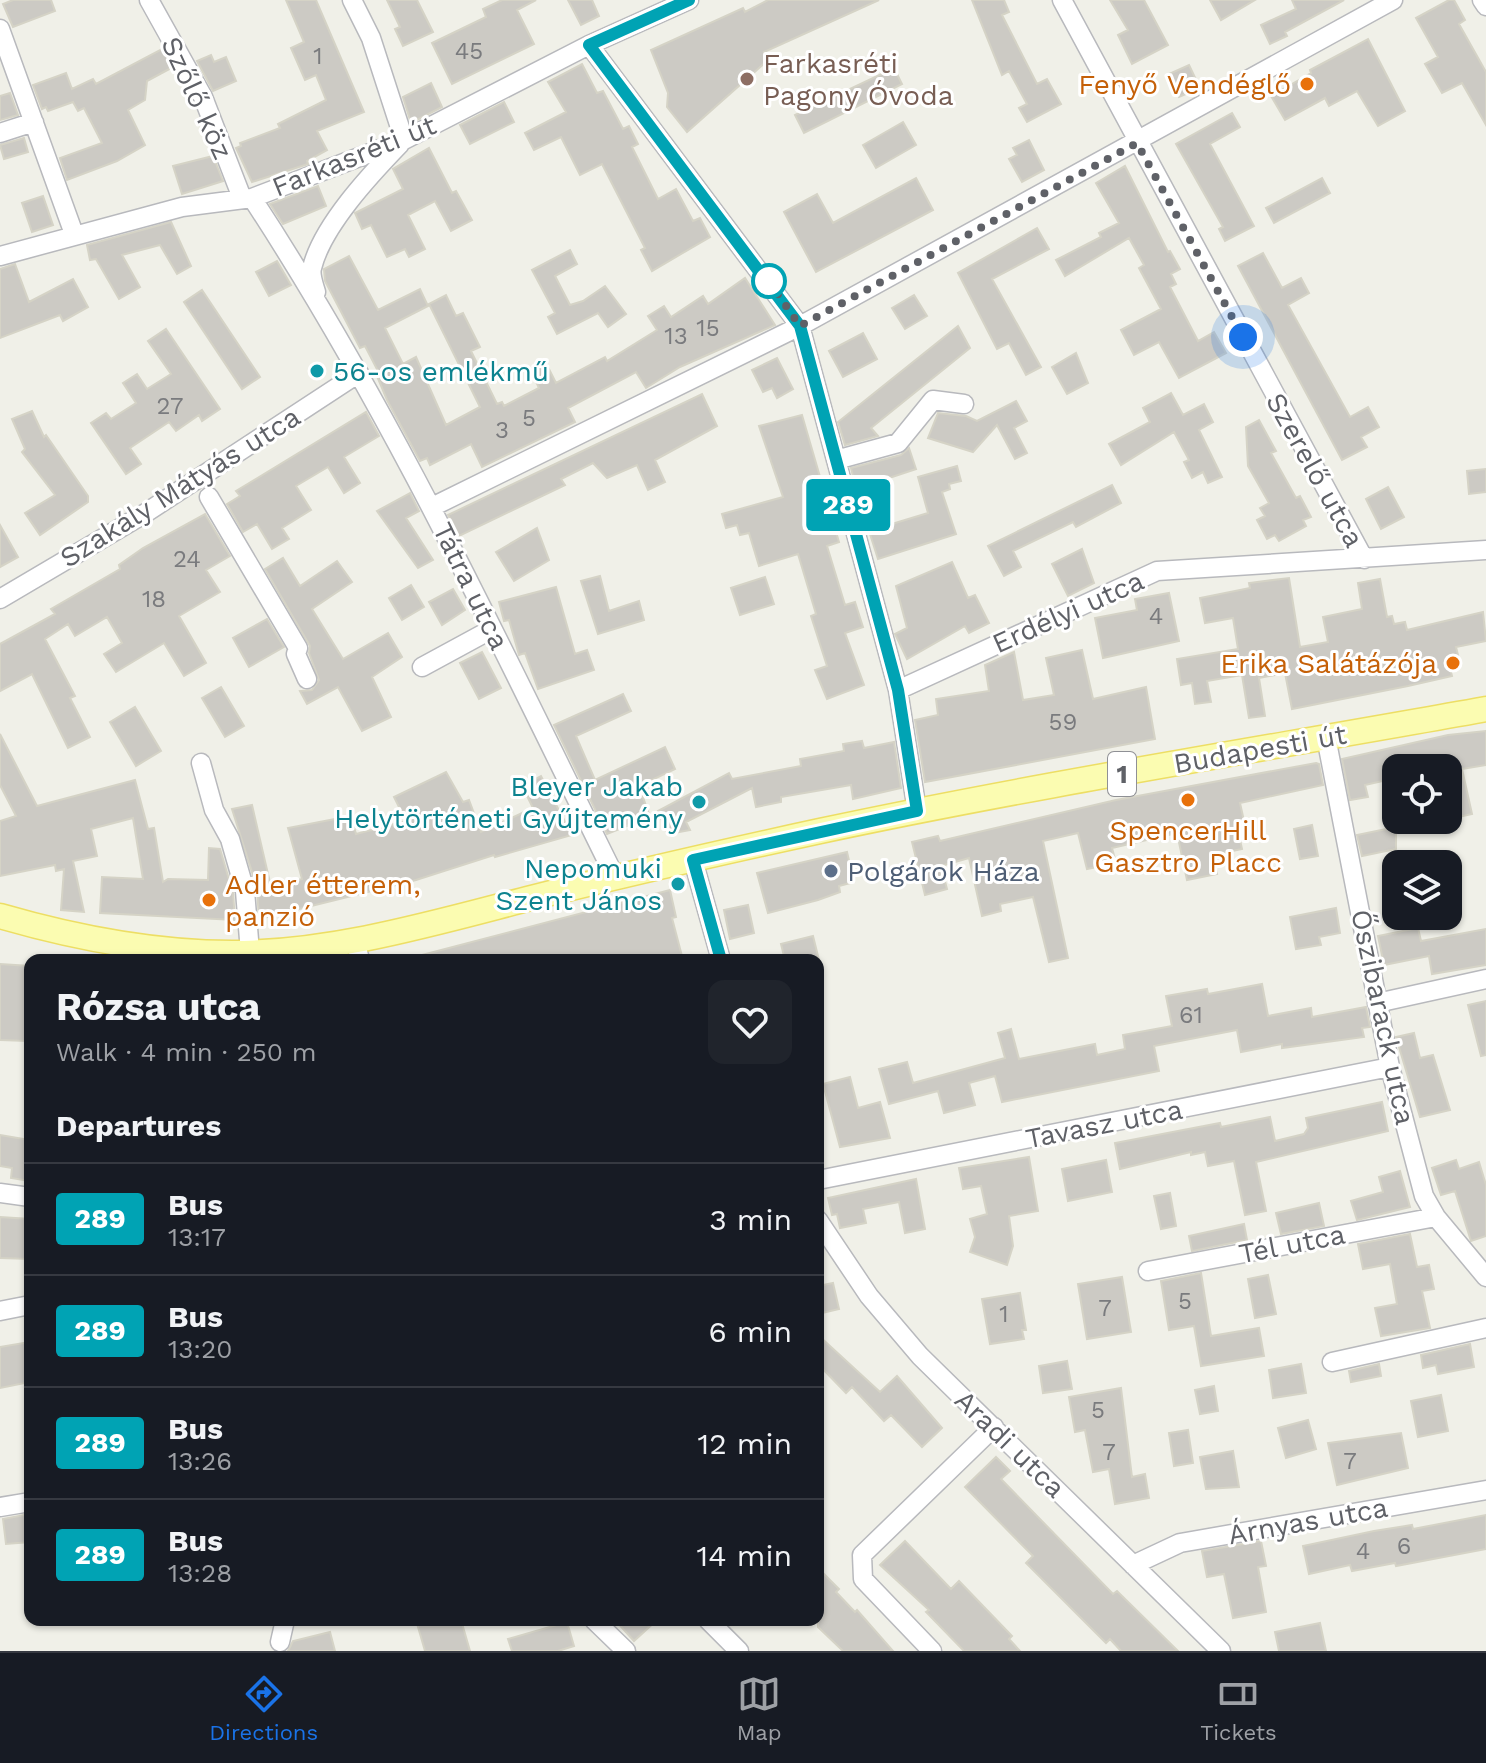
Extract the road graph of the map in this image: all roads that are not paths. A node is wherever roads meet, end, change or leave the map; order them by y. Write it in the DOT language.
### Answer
graph roads {
  1 [pos="149,0"];
  2 [pos="352,0"];
  3 [pos="689,0"];
  4 [pos="1062,0"];
  5 [pos="1393,0"];
  6 [pos="1482,0"];
  7 [pos="659,6"];
  8 [pos="1486,6"];
  9 [pos="0,29"];
  10 [pos="589,45"];
  11 [pos="34,122"];
  12 [pos="0,133"];
  13 [pos="404,140"];
  14 [pos="1137,143"];
  15 [pos="359,157"];
  16 [pos="369,176"];
  17 [pos="247,198"];
  18 [pos="74,234"];
  19 [pos="0,256"];
  20 [pos="318,299"];
  21 [pos="800,326"];
  22 [pos="359,373"];
  23 [pos="964,404"];
  24 [pos="836,460"];
  25 [pos="209,497"];
  26 [pos="432,507"];
  27 [pos="1486,550"];
  28 [pos="1364,559"];
  29 [pos="0,599"];
  30 [pos="492,629"];
  31 [pos="422,667"];
  32 [pos="307,679"];
  33 [pos="898,690"];
  34 [pos="1486,709"];
  35 [pos="1326,737"];
  36 [pos="201,763"];
  37 [pos="917,811"];
  38 [pos="693,860"];
  39 [pos="615,877"];
  40 [pos="0,916"];
  41 [pos="357,950"];
  42 [pos="250,952"];
  43 [pos="719,954"];
  44 [pos="1486,979"];
  45 [pos="1377,1003"];
  46 [pos="1390,1067"];
  47 [pos="824,1179"];
  48 [pos="0,1193"];
  49 [pos="24,1196"];
  50 [pos="1436,1217"];
  51 [pos="824,1229"];
  52 [pos="1148,1271"];
  53 [pos="1486,1277"];
  54 [pos="24,1306"];
  55 [pos="0,1311"];
  56 [pos="1486,1328"];
  57 [pos="1332,1362"];
  58 [pos="994,1427"];
  59 [pos="1486,1490"];
  60 [pos="24,1503"];
  61 [pos="0,1507"];
  62 [pos="1133,1565"];
  63 [pos="284,1626"];
  64 [pos="600,1626"];
  65 [pos="714,1626"];
  66 [pos="280,1642"];
  67 [pos="626,1651"];
  68 [pos="739,1651"];
  69 [pos="932,1651"];
  70 [pos="1221,1651"];
  1 -- 17 [label="street, Szőlő köz"];
  2 -- 13 [label="street"];
  3 -- 7 [label="street, Farkasréti út"];
  4 -- 14 [label="street, Szerelő utca"];
  5 -- 14 [label="street"];
  6 -- 8 [label="street"];
  7 -- 10 [label="street, Farkasréti út"];
  9 -- 11 [label="street"];
  10 -- 13 [label="street, Farkasréti út"];
  10 -- 21 [label="street"];
  11 -- 12 [label="street"];
  11 -- 18 [label="street"];
  13 -- 15 [label="street, Farkasréti út"];
  13 -- 16 [label="street, Tátra utca"];
  14 -- 21 [label="street"];
  14 -- 28 [label="street, Szerelő utca"];
  15 -- 16 [label="street"];
  15 -- 17 [label="street, Farkasréti út"];
  16 -- 20 [label="street, Tátra utca"];
  17 -- 18 [label="street, Farkasréti út"];
  17 -- 20 [label="street, Tátra utca"];
  18 -- 19 [label="street, Farkasréti út"];
  20 -- 22 [label="street, Tátra utca"];
  21 -- 24 [label="street"];
  21 -- 26 [label="street"];
  22 -- 26 [label="street, Tátra utca"];
  22 -- 29 [label="street, Szakály Mátyás utca"];
  23 -- 24 [label="street"];
  24 -- 33 [label="street"];
  25 -- 32 [label="street"];
  26 -- 30 [label="street, Tátra utca"];
  27 -- 28 [label="street, Erdélyi utca"];
  28 -- 33 [label="street, Erdélyi utca"];
  30 -- 31 [label="street"];
  30 -- 39 [label="street, Tátra utca"];
  33 -- 37 [label="street"];
  34 -- 35 [label="main road, Budapesti út / 1"];
  35 -- 37 [label="main road, Budapesti út / 1"];
  35 -- 45 [label="street, Őszibarack utca"];
  36 -- 42 [label="street"];
  37 -- 38 [label="main road, Budapesti út / 1"];
  38 -- 39 [label="main road, Budapesti út / 1"];
  38 -- 43 [label="street"];
  39 -- 41 [label="main road, Budapesti út / 1"];
  40 -- 42 [label="main road, Budapesti út / 1"];
  41 -- 42 [label="main road, Budapesti út / 1"];
  44 -- 45 [label="street"];
  45 -- 46 [label="street, Őszibarack utca"];
  46 -- 47 [label="street, Tavasz utca"];
  46 -- 50 [label="street, Őszibarack utca"];
  48 -- 49 [label="street"];
  50 -- 52 [label="street, Tél utca"];
  50 -- 53 [label="street, Őszibarack utca"];
  51 -- 58 [label="street, Aradi utca"];
  54 -- 55 [label="street"];
  56 -- 57 [label="street"];
  58 -- 62 [label="street, Aradi utca"];
  58 -- 69 [label="street"];
  59 -- 62 [label="street, Árnyas utca"];
  60 -- 61 [label="street"];
  62 -- 70 [label="street, Aradi utca"];
  63 -- 66 [label="street"];
  64 -- 67 [label="street"];
  65 -- 68 [label="street"];
}
